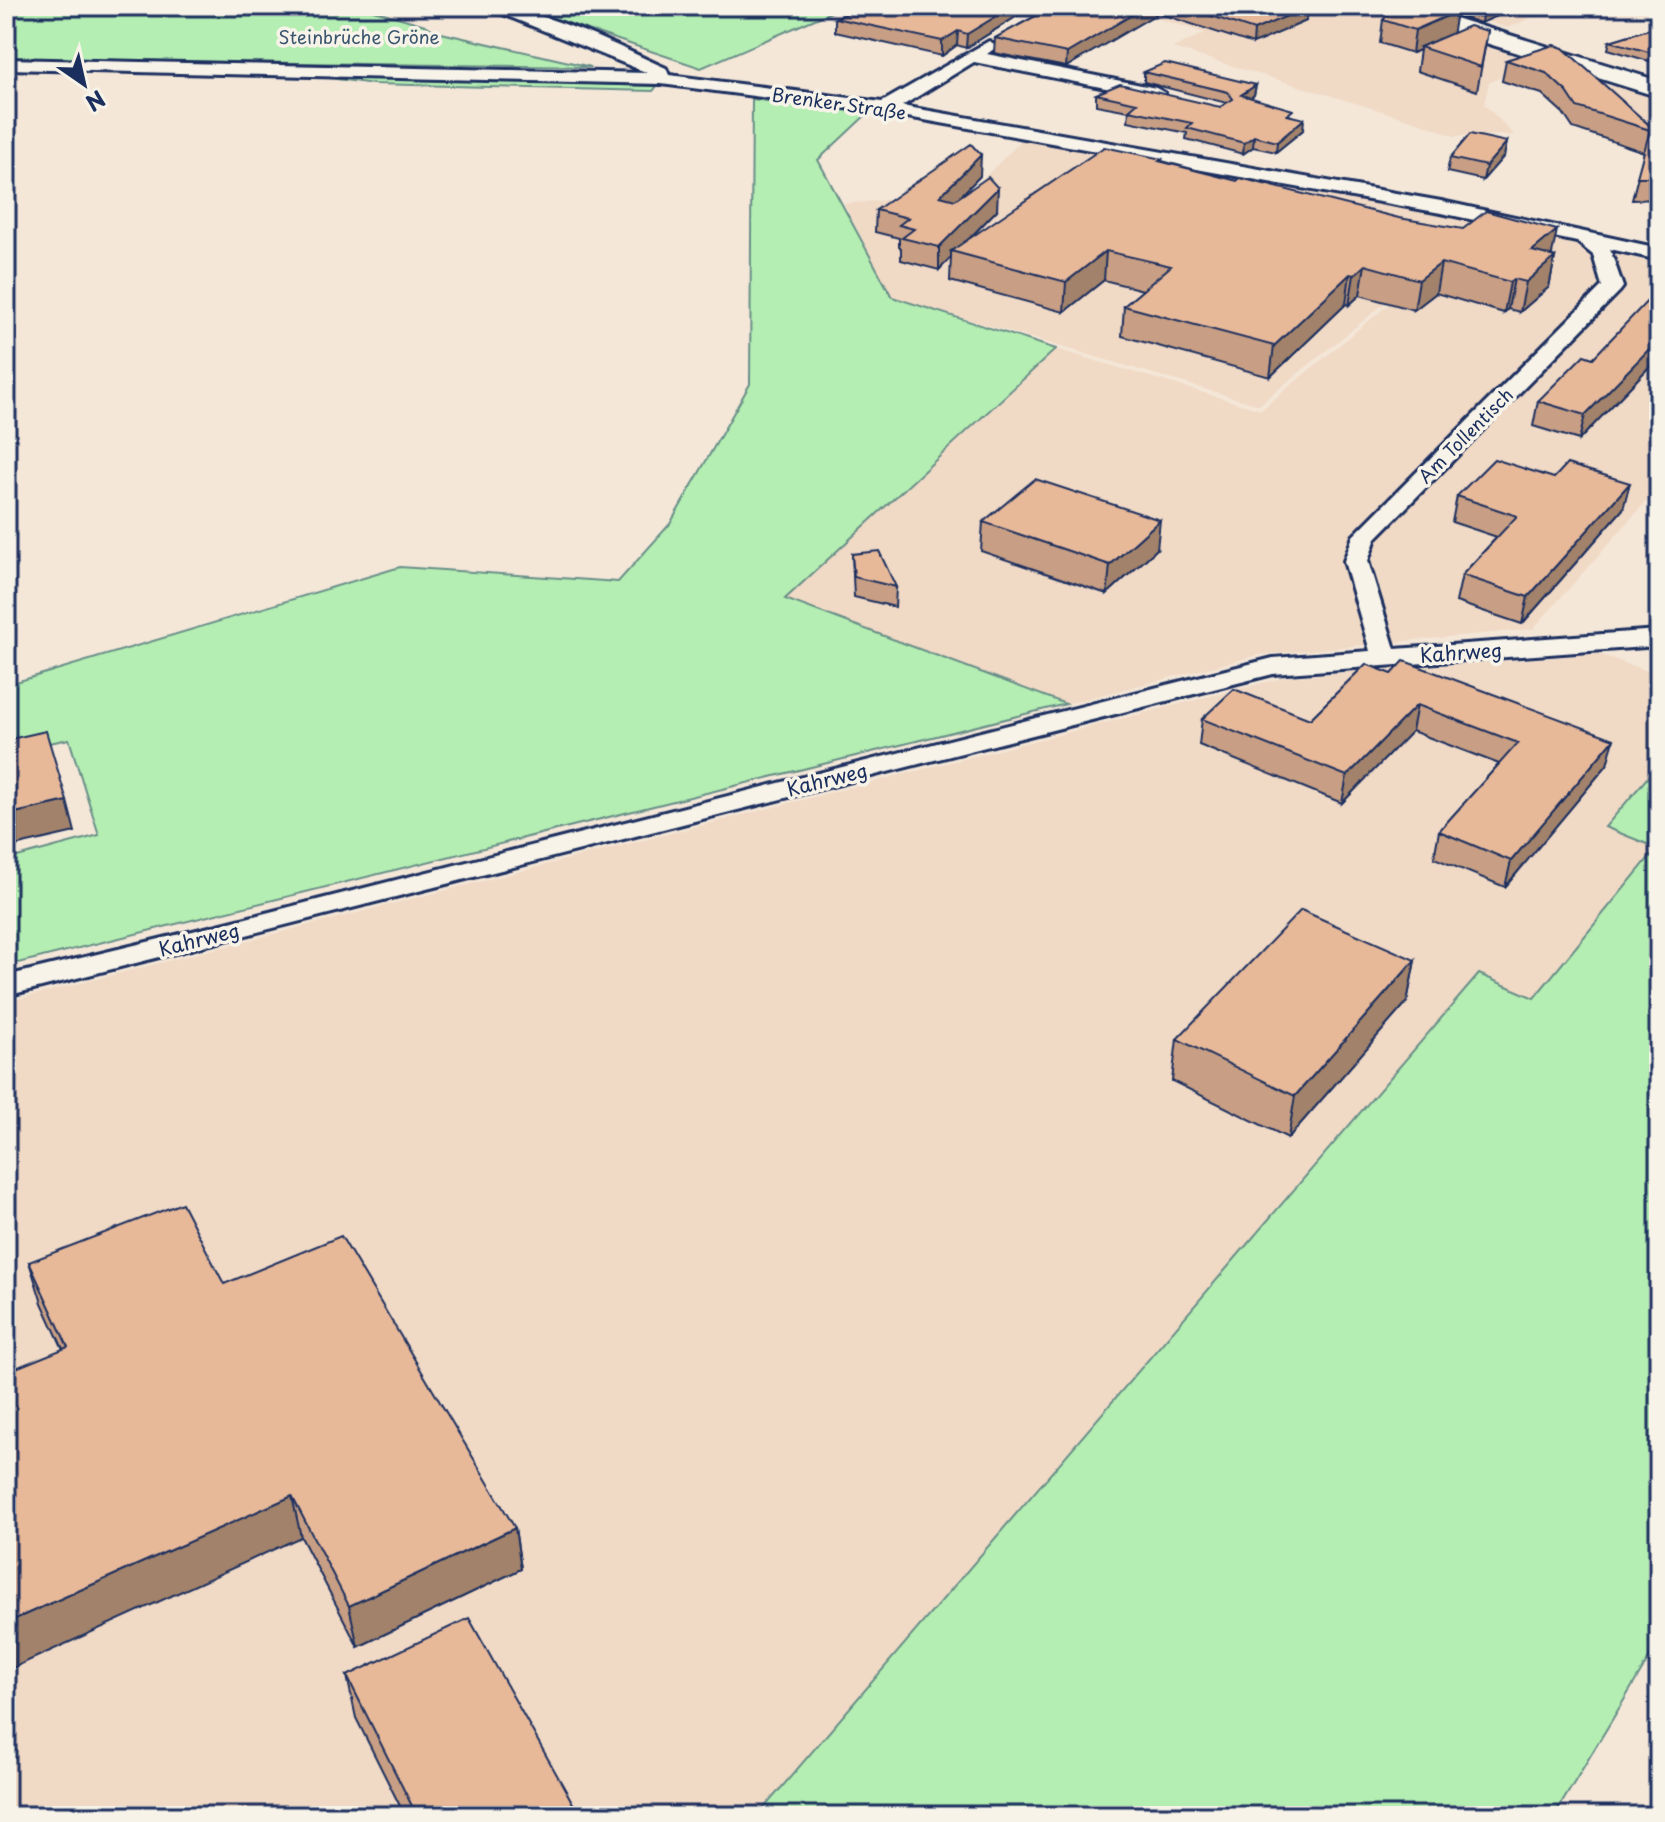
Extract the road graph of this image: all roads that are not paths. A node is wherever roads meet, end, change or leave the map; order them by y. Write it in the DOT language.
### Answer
graph roads {
  1 [pos="491,6"];
  2 [pos="1391,6"];
  3 [pos="1008,34"];
  4 [pos="973,57"];
  5 [pos="6,64"];
  6 [pos="661,79"];
  7 [pos="1659,89"];
  8 [pos="1177,98"];
  9 [pos="885,108"];
  10 [pos="1583,237"];
  11 [pos="1659,254"];
  12 [pos="1659,638"];
  13 [pos="1385,658"];
  14 [pos="6,986"];
  1 -- 6 [label="street"];
  2 -- 7 [label="main road"];
  3 -- 4 [label="street"];
  4 -- 8 [label="street"];
  4 -- 9 [label="street"];
  5 -- 6 [label="street, Brenker Straße"];
  6 -- 9 [label="street, Brenker Straße"];
  9 -- 10 [label="street, Brenker Straße"];
  10 -- 11 [label="street, Brenker Straße"];
  10 -- 13 [label="street, Am Tollentisch"];
  12 -- 13 [label="street, Kahrweg"];
  13 -- 14 [label="street, Kahrweg"];
}
